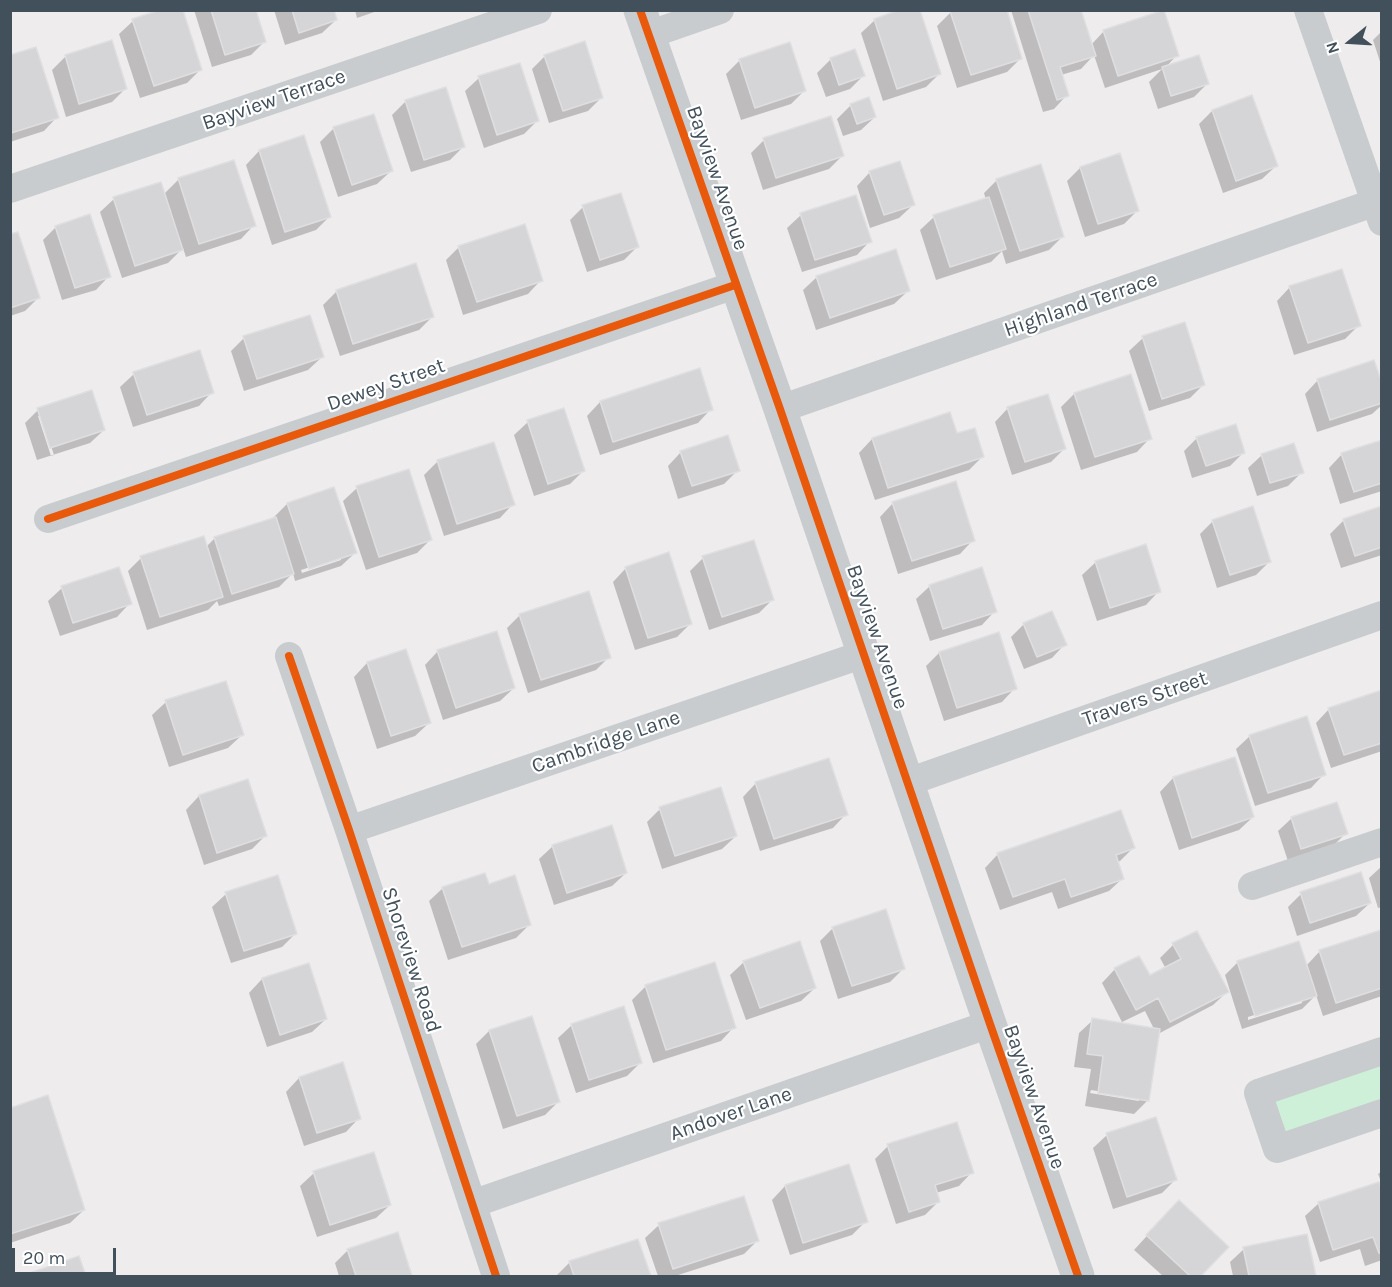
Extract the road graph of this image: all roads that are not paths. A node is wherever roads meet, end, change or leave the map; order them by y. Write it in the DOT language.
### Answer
graph roads {
  1 [pos="538,10"];
  2 [pos="720,10"];
  3 [pos="1308,10"];
  4 [pos="644,23"];
  5 [pos="10,189"];
  6 [pos="1379,208"];
  7 [pos="735,285"];
  8 [pos="780,409"];
  9 [pos="48,519"];
  10 [pos="1382,615"];
  11 [pos="864,654"];
  12 [pos="289,656"];
  13 [pos="908,782"];
  14 [pos="349,830"];
  15 [pos="1382,842"];
  16 [pos="1252,886"];
  17 [pos="990,1024"];
  18 [pos="1382,1051"];
  19 [pos="1382,1113"];
  20 [pos="472,1204"];
  21 [pos="496,1276"];
  22 [pos="1078,1276"];
  1 -- 5 [label="street, Bayview Terrace"];
  2 -- 4 [label="street"];
  3 -- 6 [label="street"];
  4 -- 7 [label="street, Bayview Avenue"];
  6 -- 8 [label="street, Highland Terrace"];
  7 -- 8 [label="street, Bayview Avenue"];
  7 -- 9 [label="street, Dewey Street"];
  8 -- 11 [label="street, Bayview Avenue"];
  10 -- 13 [label="street, Travers Street"];
  11 -- 13 [label="street, Bayview Avenue"];
  11 -- 14 [label="street, Cambridge Lane"];
  12 -- 14 [label="street, Shoreview Road"];
  13 -- 17 [label="street, Bayview Avenue"];
  14 -- 20 [label="street, Shoreview Road"];
  15 -- 16 [label="street"];
  17 -- 20 [label="street, Andover Lane"];
  17 -- 22 [label="street, Bayview Avenue"];
  18 -- 19 [label="street"];
  20 -- 21 [label="street, Shoreview Road"];
}
